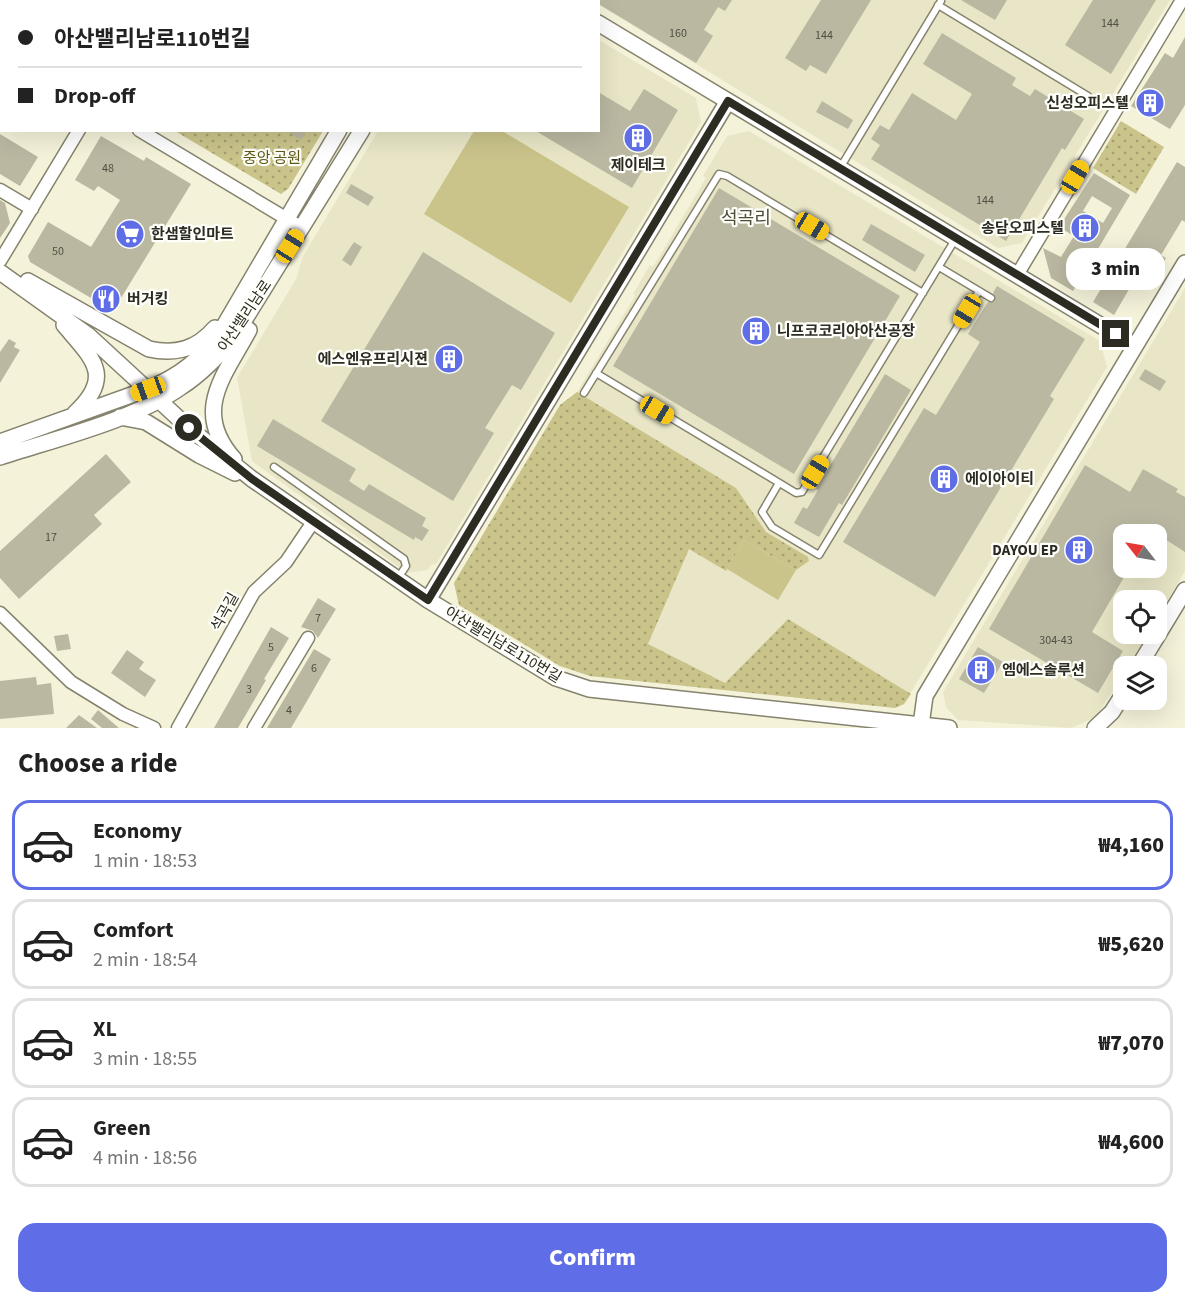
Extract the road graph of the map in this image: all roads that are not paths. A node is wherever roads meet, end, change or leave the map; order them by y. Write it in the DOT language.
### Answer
graph roads {
  1 [pos="1182,0"];
  2 [pos="940,3"];
  3 [pos="600,24"];
  4 [pos="1088,96"];
  5 [pos="728,101"];
  6 [pos="78,132"];
  7 [pos="142,132"];
  8 [pos="338,132"];
  9 [pos="361,132"];
  10 [pos="840,168"];
  11 [pos="0,190"];
  12 [pos="32,209"];
  13 [pos="286,219"];
  14 [pos="302,228"];
  15 [pos="957,238"];
  16 [pos="0,261"];
  17 [pos="1185,264"];
  18 [pos="939,267"];
  19 [pos="0,271"];
  20 [pos="1017,275"];
  21 [pos="267,283"];
  22 [pos="979,291"];
  23 [pos="923,293"];
  24 [pos="991,298"];
  25 [pos="240,299"];
  26 [pos="42,300"];
  27 [pos="1136,346"];
  28 [pos="596,373"];
  29 [pos="584,393"];
  30 [pos="154,394"];
  31 [pos="72,417"];
  32 [pos="120,417"];
  33 [pos="0,442"];
  34 [pos="0,458"];
  35 [pos="274,467"];
  36 [pos="252,479"];
  37 [pos="779,483"];
  38 [pos="313,522"];
  39 [pos="402,572"];
  40 [pos="1185,590"];
  41 [pos="428,600"];
  42 [pos="0,613"];
  43 [pos="308,638"];
  44 [pos="1145,656"];
  45 [pos="1113,710"];
  46 [pos="921,725"];
  47 [pos="154,728"];
  48 [pos="178,728"];
  49 [pos="254,728"];
  50 [pos="949,728"];
  51 [pos="1095,728"];
  1 -- 20 [label="street"];
  2 -- 4 [label="lane"];
  2 -- 10 [label="lane"];
  3 -- 5 [label="street"];
  5 -- 10 [label="street"];
  5 -- 41 [label="street"];
  6 -- 12 [label="street"];
  7 -- 13 [label="street"];
  8 -- 13 [label="street, 아산밸리남로"];
  9 -- 14 [label="street, 아산밸리남로"];
  10 -- 15 [label="street"];
  11 -- 12 [label="street"];
  12 -- 16 [label="street"];
  13 -- 14 [label="street"];
  13 -- 25 [label="street, 아산밸리남로"];
  14 -- 21 [label="street, 아산밸리남로"];
  15 -- 18 [label="lane"];
  15 -- 20 [label="street"];
  17 -- 27 [label="street"];
  18 -- 22 [label="lane"];
  18 -- 23 [label="lane"];
  19 -- 25 [label="street"];
  19 -- 26 [label="street"];
  20 -- 27 [label="street"];
  21 -- 30 [label="street, 아산밸리남로"];
  21 -- 36 [label="street"];
  22 -- 24 [label="lane"];
  22 -- 37 [label="lane"];
  23 -- 28 [label="lane"];
  23 -- 37 [label="lane"];
  25 -- 30 [label="street, 아산밸리남로"];
  26 -- 30 [label="street, 아산밸리남로110번길"];
  26 -- 31 [label="street"];
  27 -- 46 [label="street"];
  28 -- 29 [label="lane"];
  28 -- 37 [label="lane"];
  30 -- 31 [label="street, 아산밸리남로"];
  30 -- 32 [label="street, 아산밸리남로"];
  30 -- 36 [label="street, 아산밸리남로110번길"];
  31 -- 33 [label="street, 아산밸리남로"];
  32 -- 34 [label="street, 아산밸리남로"];
  32 -- 36 [label="street"];
  35 -- 39 [label="lane"];
  36 -- 38 [label="street, 아산밸리남로110번길"];
  38 -- 41 [label="street, 아산밸리남로110번길"];
  38 -- 48 [label="street, 석곡길"];
  40 -- 44 [label="street"];
  41 -- 46 [label="street, 아산밸리남로110번길"];
  42 -- 47 [label="street"];
  43 -- 49 [label="street"];
  45 -- 51 [label="street"];
  46 -- 50 [label="street, 아산밸리남로110번길"];
}
